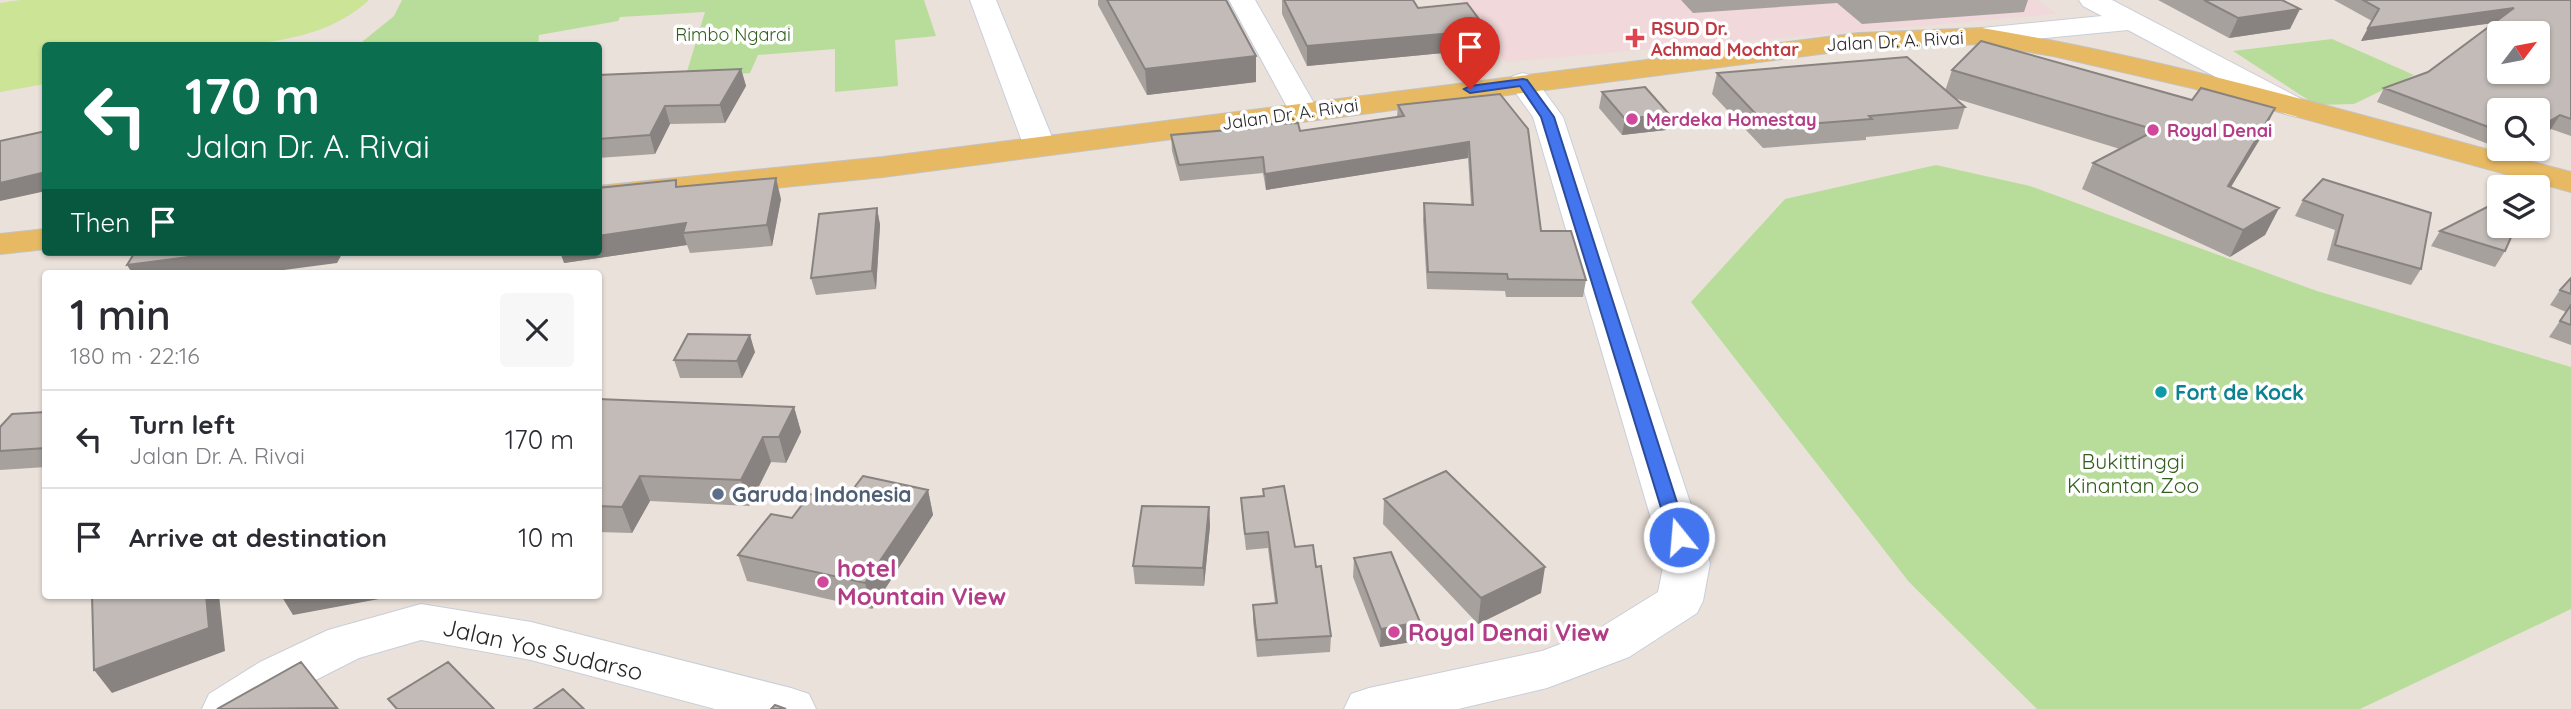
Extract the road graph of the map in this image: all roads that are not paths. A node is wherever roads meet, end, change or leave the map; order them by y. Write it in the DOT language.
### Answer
graph roads {
  1 [pos="983,0"];
  2 [pos="1242,0"];
  3 [pos="2092,0"];
  4 [pos="2133,21"];
  5 [pos="1982,36"];
  6 [pos="1523,82"];
  7 [pos="2296,108"];
  8 [pos="1304,112"];
  9 [pos="1040,147"];
  10 [pos="2571,182"];
  11 [pos="602,196"];
  12 [pos="42,239"];
  13 [pos="0,244"];
  14 [pos="227,709"];
  15 [pos="791,709"];
  16 [pos="1369,709"];
  1 -- 9 [label="street"];
  2 -- 8 [label="street"];
  3 -- 4 [label="street"];
  4 -- 5 [label="street"];
  4 -- 7 [label="street"];
  5 -- 6 [label="main road, Jalan Dr. A. Rivai"];
  5 -- 7 [label="main road, Jalan Dr. A. Rivai"];
  6 -- 8 [label="main road, Jalan Dr. A. Rivai"];
  6 -- 16 [label="street"];
  7 -- 10 [label="main road, Jalan Dr. A. Rivai"];
  8 -- 9 [label="main road, Jalan Dr. A. Rivai"];
  9 -- 11 [label="main road, Jalan Dr. A. Rivai"];
  12 -- 13 [label="main road"];
  14 -- 15 [label="street, Jalan Yos Sudarso"];
}
